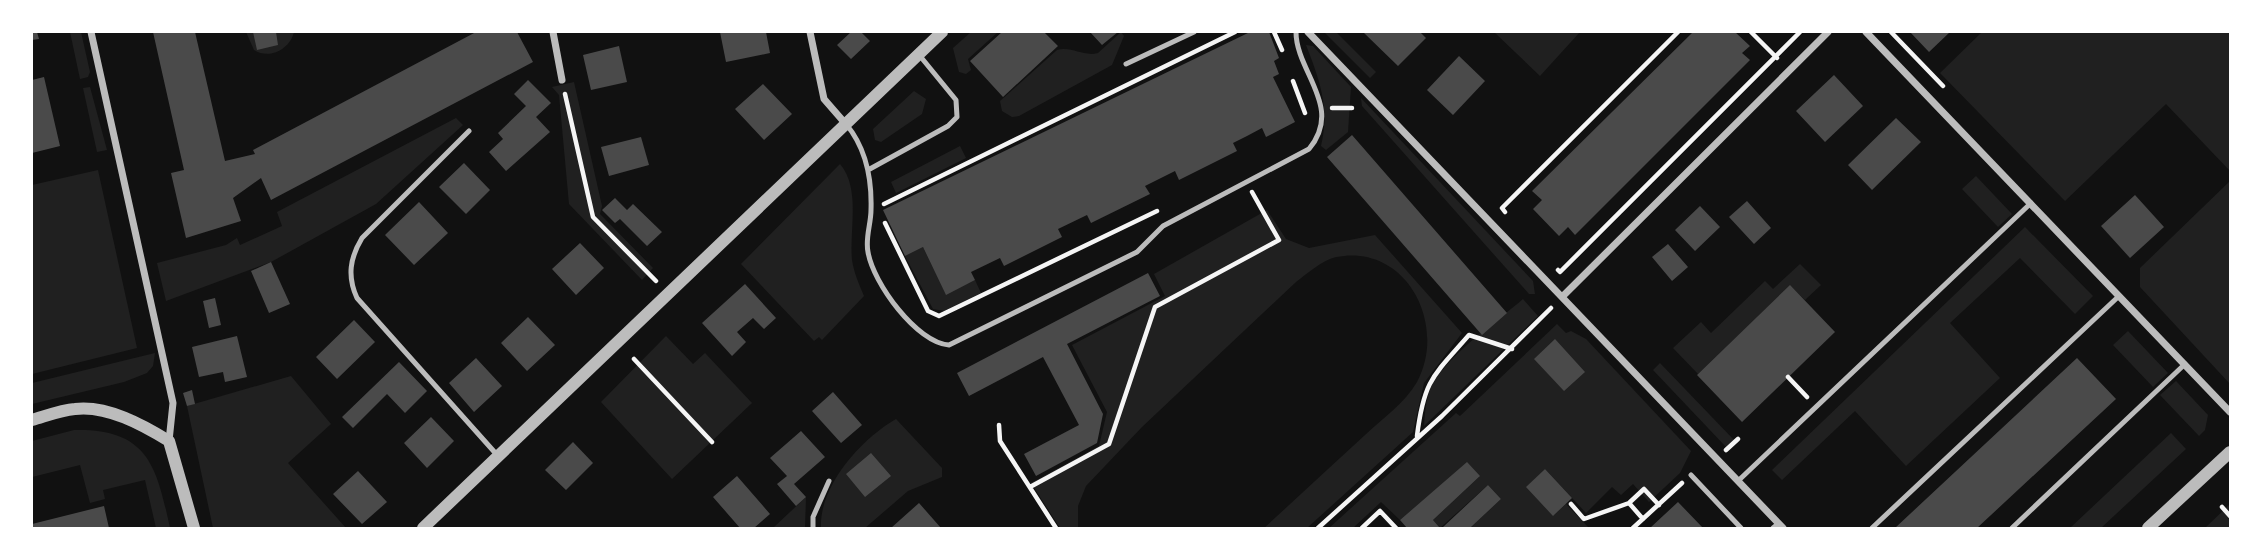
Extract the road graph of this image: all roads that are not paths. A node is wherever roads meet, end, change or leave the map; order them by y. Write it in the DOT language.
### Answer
graph roads {
  1 [pos="91,32"];
  2 [pos="553,32"];
  3 [pos="810,32"];
  4 [pos="942,32"];
  5 [pos="1194,32"];
  6 [pos="1296,32"];
  7 [pos="1308,32"];
  8 [pos="1828,32"];
  9 [pos="1866,32"];
  10 [pos="918,54"];
  11 [pos="1126,64"];
  12 [pos="562,80"];
  13 [pos="844,122"];
  14 [pos="469,131"];
  15 [pos="868,170"];
  16 [pos="2031,203"];
  17 [pos="2119,296"];
  18 [pos="1562,297"];
  19 [pos="2185,364"];
  20 [pos="2231,412"];
  21 [pos="32,420"];
  22 [pos="169,441"];
  23 [pos="2231,452"];
  24 [pos="498,456"];
  25 [pos="1691,475"];
  26 [pos="829,481"];
  27 [pos="1738,481"];
  28 [pos="1778,527"];
  29 [pos="194,528"];
  30 [pos="423,528"];
  31 [pos="813,528"];
  32 [pos="1741,528"];
  33 [pos="1872,528"];
  34 [pos="2011,528"];
  35 [pos="2148,528"];
  1 -- 22 [label="street"];
  2 -- 12 [label="street"];
  3 -- 13 [label="street"];
  4 -- 10 [label="street"];
  5 -- 11 [label="lane"];
  6 -- 15 [label="lane"];
  7 -- 18 [label="street"];
  8 -- 18 [label="street"];
  9 -- 16 [label="street"];
  10 -- 13 [label="street"];
  10 -- 15 [label="lane"];
  13 -- 15 [label="lane"];
  13 -- 24 [label="street"];
  14 -- 24 [label="lane"];
  16 -- 17 [label="street"];
  16 -- 27 [label="lane"];
  17 -- 19 [label="street"];
  17 -- 33 [label="lane"];
  18 -- 27 [label="street"];
  19 -- 20 [label="street"];
  19 -- 34 [label="lane"];
  21 -- 22 [label="street"];
  22 -- 29 [label="street"];
  23 -- 35 [label="street"];
  24 -- 30 [label="street"];
  25 -- 32 [label="lane"];
  26 -- 31 [label="lane"];
  27 -- 28 [label="street"];
}
